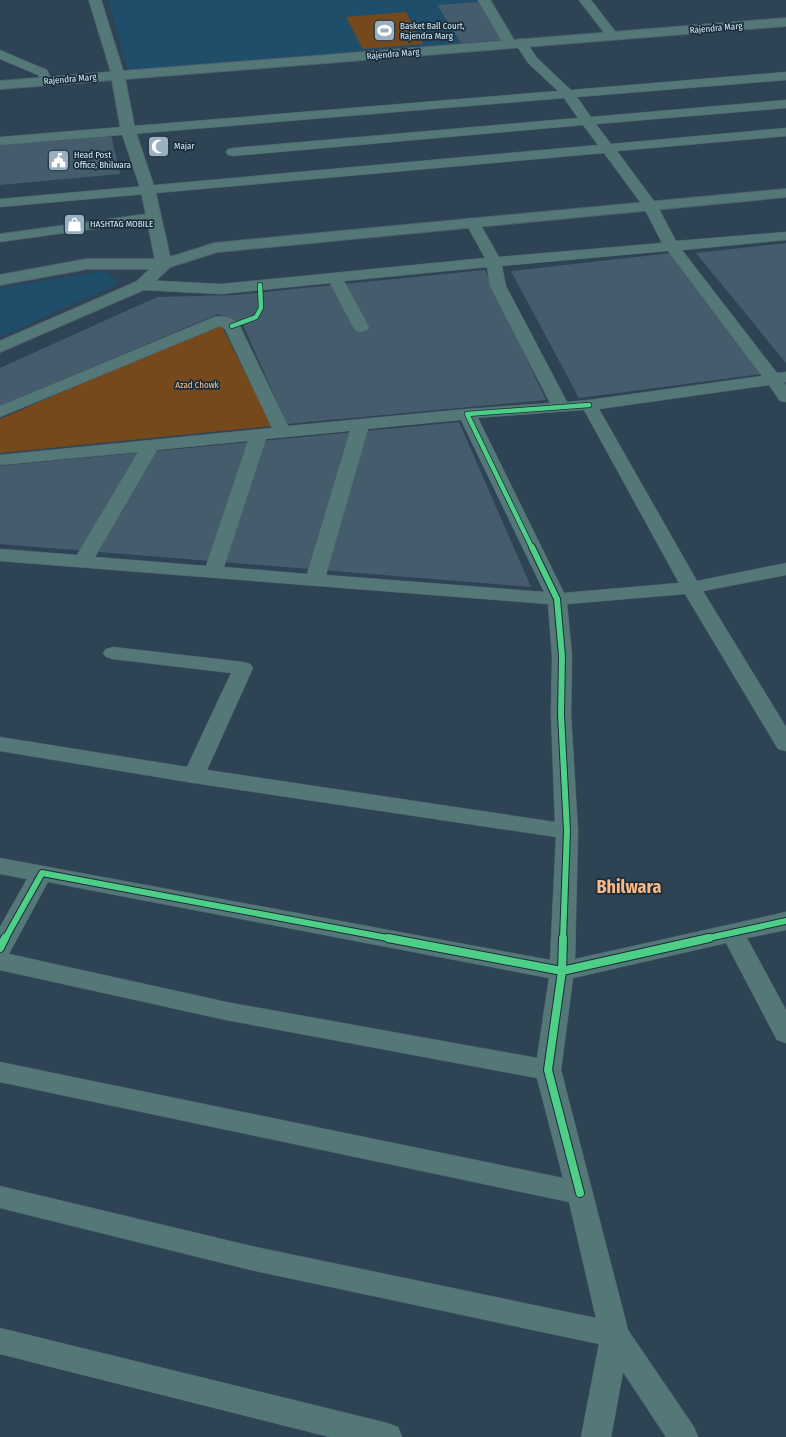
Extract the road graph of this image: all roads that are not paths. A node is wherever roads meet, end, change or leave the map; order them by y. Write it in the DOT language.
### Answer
graph roads {
  1 [pos="95,0"];
  2 [pos="484,0"];
  3 [pos="585,0"];
  4 [pos="786,22"];
  5 [pos="613,36"];
  6 [pos="516,44"];
  7 [pos="0,54"];
  8 [pos="118,75"];
  9 [pos="786,76"];
  10 [pos="46,81"];
  11 [pos="0,85"];
  12 [pos="568,94"];
  13 [pos="786,104"];
  14 [pos="587,121"];
  15 [pos="128,130"];
  16 [pos="786,132"];
  17 [pos="0,141"];
  18 [pos="607,149"];
  19 [pos="233,152"];
  20 [pos="148,190"];
  21 [pos="786,193"];
  22 [pos="0,203"];
  23 [pos="650,205"];
  24 [pos="153,217"];
  25 [pos="472,222"];
  26 [pos="786,236"];
  27 [pos="0,238"];
  28 [pos="671,245"];
  29 [pos="494,262"];
  30 [pos="164,264"];
  31 [pos="335,278"];
  32 [pos="0,280"];
  33 [pos="142,285"];
  34 [pos="361,327"];
  35 [pos="0,346"];
  36 [pos="780,378"];
  37 [pos="786,397"];
  38 [pos="589,405"];
  39 [pos="561,407"];
  40 [pos="0,412"];
  41 [pos="468,414"];
  42 [pos="361,424"];
  43 [pos="282,432"];
  44 [pos="259,434"];
  45 [pos="151,445"];
  46 [pos="0,460"];
  47 [pos="0,555"];
  48 [pos="83,562"];
  49 [pos="786,569"];
  50 [pos="213,572"];
  51 [pos="315,580"];
  52 [pos="691,588"];
  53 [pos="557,599"];
  54 [pos="113,653"];
  55 [pos="0,744"];
  56 [pos="786,744"];
  57 [pos="194,776"];
  58 [pos="567,831"];
  59 [pos="0,866"];
  60 [pos="42,874"];
  61 [pos="786,921"];
  62 [pos="732,932"];
  63 [pos="0,948"];
  64 [pos="0,962"];
  65 [pos="562,971"];
  66 [pos="786,1033"];
  67 [pos="548,1070"];
  68 [pos="0,1072"];
  69 [pos="580,1193"];
  70 [pos="0,1197"];
  71 [pos="614,1335"];
  72 [pos="0,1341"];
  73 [pos="387,1437"];
  74 [pos="596,1437"];
  75 [pos="683,1437"];
  1 -- 8 [label="street"];
  2 -- 6 [label="street"];
  3 -- 5 [label="street"];
  4 -- 5 [label="street, Rajendra Marg"];
  5 -- 6 [label="street, Rajendra Marg"];
  6 -- 8 [label="street, Rajendra Marg"];
  6 -- 12 [label="street"];
  7 -- 10 [label="street"];
  8 -- 10 [label="street, Rajendra Marg"];
  8 -- 15 [label="street"];
  9 -- 12 [label="street"];
  10 -- 11 [label="street, Rajendra Marg"];
  12 -- 14 [label="street"];
  12 -- 15 [label="street"];
  13 -- 14 [label="street"];
  14 -- 18 [label="street"];
  14 -- 19 [label="street"];
  15 -- 17 [label="street"];
  15 -- 20 [label="street"];
  16 -- 18 [label="street"];
  18 -- 20 [label="street"];
  18 -- 23 [label="street"];
  20 -- 22 [label="street"];
  20 -- 24 [label="street"];
  21 -- 23 [label="street"];
  23 -- 25 [label="street"];
  23 -- 28 [label="street"];
  24 -- 27 [label="street"];
  24 -- 30 [label="street"];
  25 -- 29 [label="street"];
  25 -- 30 [label="street"];
  26 -- 28 [label="street"];
  28 -- 29 [label="street"];
  28 -- 36 [label="street"];
  29 -- 31 [label="street"];
  29 -- 39 [label="street"];
  30 -- 32 [label="street"];
  30 -- 33 [label="street"];
  31 -- 33 [label="street"];
  31 -- 34 [label="street"];
  33 -- 35 [label="street"];
  36 -- 37 [label="street"];
  36 -- 38 [label="street"];
  38 -- 39 [label="street"];
  38 -- 52 [label="street"];
  39 -- 41 [label="street"];
  40 -- 43 [label="street"];
  41 -- 42 [label="street"];
  41 -- 53 [label="street"];
  42 -- 43 [label="street"];
  42 -- 51 [label="street"];
  43 -- 44 [label="street"];
  44 -- 45 [label="street"];
  44 -- 50 [label="street"];
  45 -- 46 [label="street"];
  45 -- 48 [label="street"];
  47 -- 48 [label="street"];
  48 -- 50 [label="street"];
  49 -- 52 [label="street"];
  50 -- 51 [label="street"];
  51 -- 53 [label="street"];
  52 -- 53 [label="street"];
  52 -- 56 [label="street"];
  53 -- 58 [label="street"];
  54 -- 57 [label="street"];
  55 -- 57 [label="street"];
  57 -- 58 [label="street"];
  58 -- 65 [label="street"];
  59 -- 60 [label="street"];
  60 -- 63 [label="street"];
  60 -- 65 [label="street"];
  61 -- 62 [label="street"];
  62 -- 65 [label="street"];
  62 -- 66 [label="street"];
  64 -- 67 [label="street"];
  65 -- 67 [label="street"];
  67 -- 69 [label="street"];
  68 -- 69 [label="street"];
  69 -- 71 [label="street"];
  70 -- 71 [label="street"];
  71 -- 74 [label="street"];
  71 -- 75 [label="street"];
  72 -- 73 [label="street"];
}
